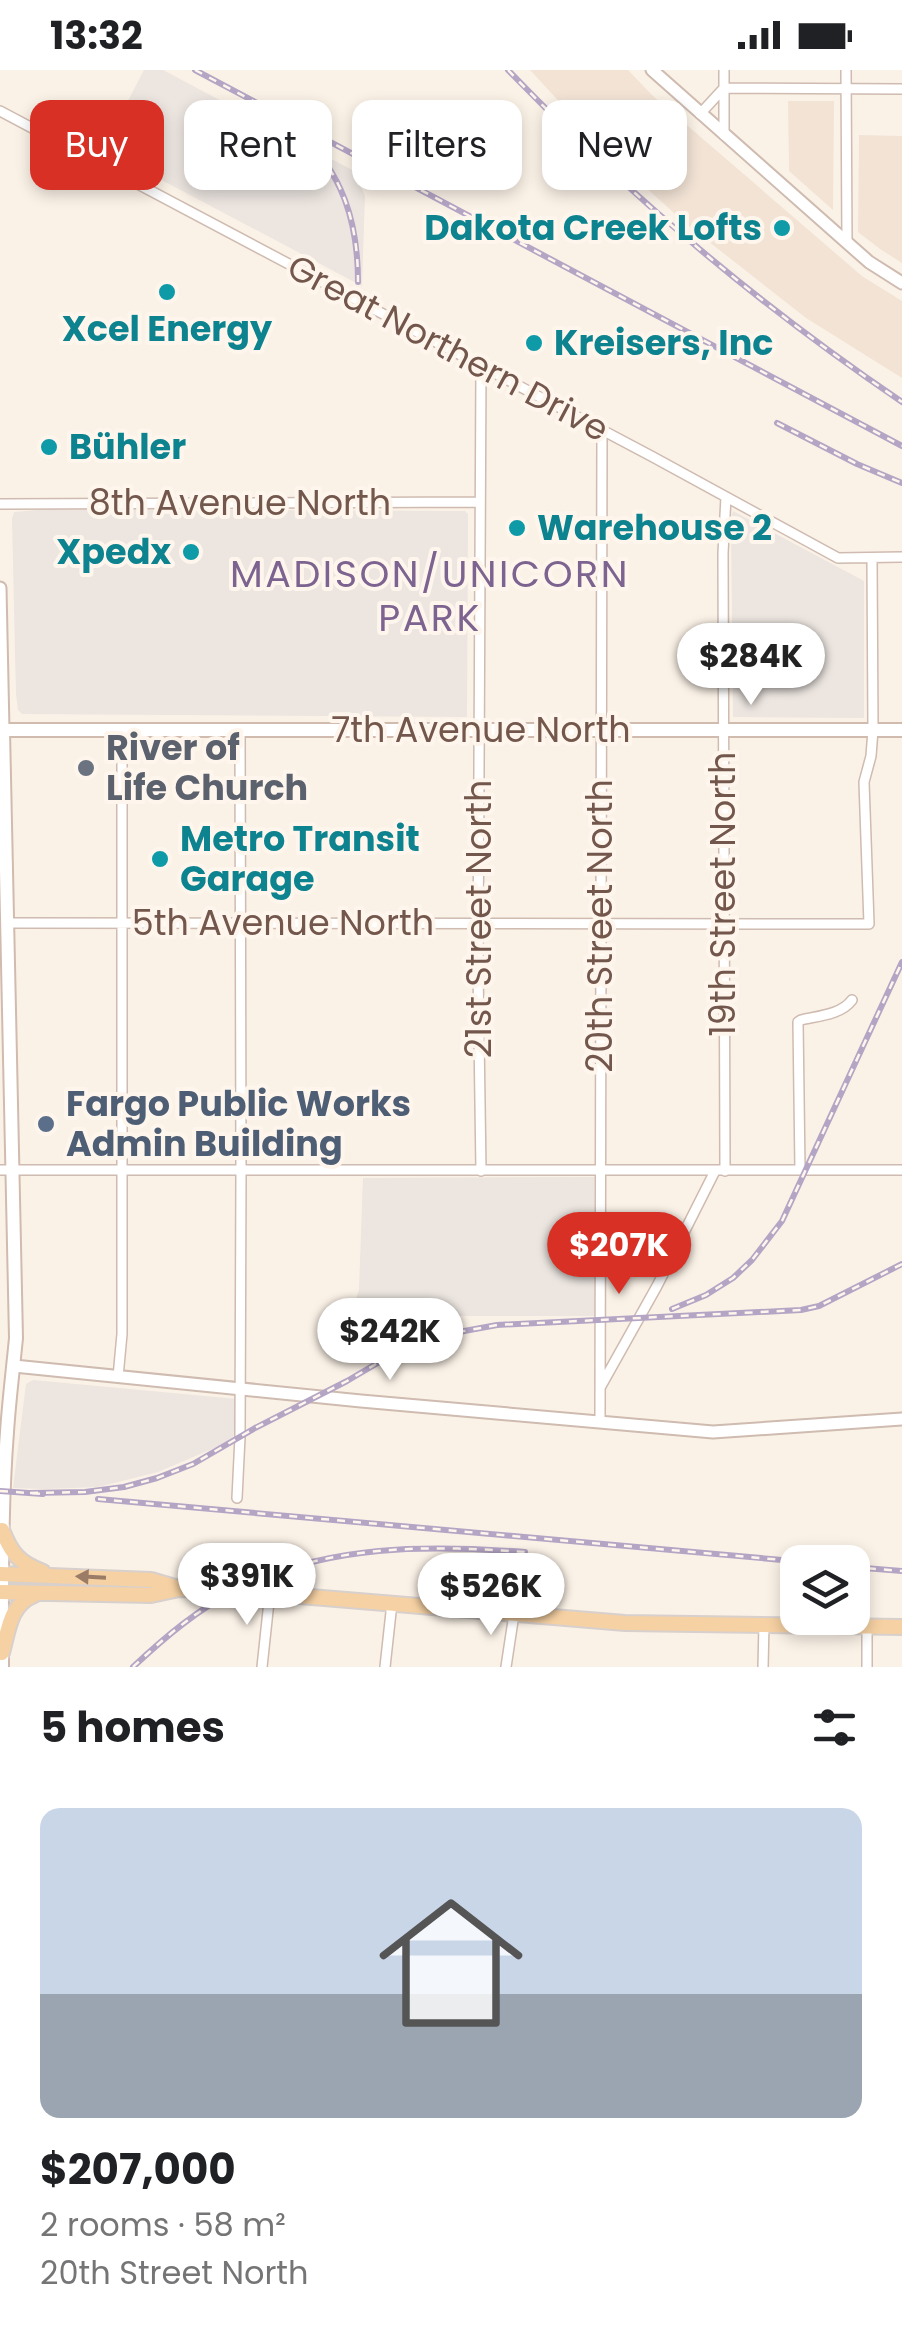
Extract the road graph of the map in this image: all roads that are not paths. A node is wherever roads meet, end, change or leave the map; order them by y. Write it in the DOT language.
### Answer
graph roads {
  1 [pos="652,70"];
  2 [pos="724,70"];
  3 [pos="846,70"];
  4 [pos="724,88"];
  5 [pos="846,89"];
  6 [pos="902,89"];
  7 [pos="0,111"];
  8 [pos="700,114"];
  9 [pos="724,135"];
  10 [pos="847,241"];
  11 [pos="902,283"];
  12 [pos="481,366"];
  13 [pos="602,430"];
  14 [pos="726,497"];
  15 [pos="480,502"];
  16 [pos="0,504"];
  17 [pos="872,558"];
  18 [pos="902,558"];
  19 [pos="0,588"];
  20 [pos="122,729"];
  21 [pos="240,729"];
  22 [pos="600,729"];
  23 [pos="723,729"];
  24 [pos="2,730"];
  25 [pos="479,730"];
  26 [pos="874,730"];
  27 [pos="902,730"];
  28 [pos="8,923"];
  29 [pos="122,923"];
  30 [pos="240,923"];
  31 [pos="478,923"];
  32 [pos="600,924"];
  33 [pos="723,924"];
  34 [pos="852,1000"];
  35 [pos="7,1170"];
  36 [pos="122,1170"];
  37 [pos="241,1170"];
  38 [pos="800,1170"];
  39 [pos="902,1170"];
  40 [pos="481,1171"];
  41 [pos="720,1171"];
  42 [pos="600,1172"];
  43 [pos="7,1366"];
  44 [pos="118,1377"];
  45 [pos="600,1389"];
  46 [pos="239,1390"];
  47 [pos="902,1418"];
  48 [pos="600,1422"];
  49 [pos="237,1498"];
  50 [pos="1,1531"];
  51 [pos="0,1574"];
  52 [pos="53,1576"];
  53 [pos="180,1589"];
  54 [pos="1,1592"];
  55 [pos="270,1592"];
  56 [pos="40,1593"];
  57 [pos="392,1603"];
  58 [pos="514,1614"];
  59 [pos="764,1624"];
  60 [pos="780,1624"];
  61 [pos="870,1626"];
  62 [pos="902,1627"];
  63 [pos="868,1635"];
  64 [pos="1,1655"];
  65 [pos="262,1667"];
  66 [pos="385,1667"];
  67 [pos="506,1667"];
  68 [pos="764,1667"];
  69 [pos="867,1667"];
  1 -- 8 [label="street"];
  2 -- 4 [label="street"];
  3 -- 5 [label="street"];
  4 -- 5 [label="street"];
  4 -- 8 [label="street"];
  4 -- 9 [label="street"];
  5 -- 6 [label="street"];
  5 -- 10 [label="street"];
  7 -- 12 [label="street, Great Northern Drive"];
  8 -- 9 [label="street"];
  9 -- 10 [label="street"];
  10 -- 11 [label="street"];
  12 -- 13 [label="street, Great Northern Drive"];
  12 -- 15 [label="street, 21st Street North"];
  13 -- 14 [label="street, Great Northern Drive"];
  13 -- 22 [label="street, 20th Street North"];
  14 -- 17 [label="street, Great Northern Drive"];
  14 -- 23 [label="street, 19th Street North"];
  15 -- 16 [label="street, 8th Avenue North"];
  15 -- 25 [label="street, 21st Street North"];
  17 -- 18 [label="street, Great Northern Drive"];
  17 -- 26 [label="street"];
  19 -- 24 [label="street"];
  20 -- 21 [label="main road, 7th Avenue North"];
  20 -- 24 [label="main road, 7th Avenue North"];
  20 -- 29 [label="street"];
  21 -- 25 [label="main road, 7th Avenue North"];
  21 -- 30 [label="street"];
  22 -- 23 [label="main road, 7th Avenue North"];
  22 -- 25 [label="main road, 7th Avenue North"];
  22 -- 32 [label="street, 20th Street North"];
  23 -- 26 [label="main road, 7th Avenue North"];
  23 -- 33 [label="street, 19th Street North"];
  24 -- 28 [label="main road"];
  25 -- 31 [label="street, 21st Street North"];
  26 -- 27 [label="main road, 7th Avenue North"];
  26 -- 33 [label="street, 5th Avenue North"];
  28 -- 29 [label="street, 5th Avenue North"];
  28 -- 35 [label="main road"];
  29 -- 30 [label="street, 5th Avenue North"];
  29 -- 36 [label="street"];
  30 -- 31 [label="street, 5th Avenue North"];
  30 -- 37 [label="street"];
  31 -- 32 [label="street, 5th Avenue North"];
  31 -- 40 [label="street, 21st Street North"];
  32 -- 33 [label="street, 5th Avenue North"];
  32 -- 42 [label="street, 20th Street North"];
  33 -- 41 [label="street, 19th Street North"];
  34 -- 38 [label="street"];
  35 -- 36 [label="street"];
  35 -- 43 [label="main road"];
  36 -- 37 [label="street"];
  36 -- 44 [label="street"];
  37 -- 40 [label="street"];
  37 -- 46 [label="street"];
  38 -- 39 [label="street"];
  38 -- 41 [label="street"];
  40 -- 42 [label="street"];
  41 -- 42 [label="street"];
  41 -- 45 [label="street, 19th Street North"];
  42 -- 45 [label="street, 20th Street North"];
  43 -- 44 [label="street"];
  43 -- 50 [label="main road"];
  44 -- 46 [label="street"];
  45 -- 48 [label="street, 20th Street North"];
  46 -- 48 [label="street"];
  46 -- 49 [label="street"];
  47 -- 48 [label="street"];
  50 -- 51 [label="main road"];
  50 -- 52 [label="main road"];
  51 -- 52 [label="main road"];
  51 -- 54 [label="main road"];
  53 -- 52 [label="main road, one-way"];
  53 -- 55 [label="main road"];
  53 -- 56 [label="main road"];
  54 -- 56 [label="main road"];
  54 -- 64 [label="main road"];
  55 -- 57 [label="main road"];
  55 -- 65 [label="street"];
  56 -- 64 [label="main road"];
  57 -- 58 [label="main road"];
  57 -- 66 [label="street"];
  58 -- 59 [label="main road"];
  58 -- 67 [label="street"];
  59 -- 60 [label="main road"];
  59 -- 68 [label="street"];
  61 -- 62 [label="main road"];
  63 -- 69 [label="street"];
}
